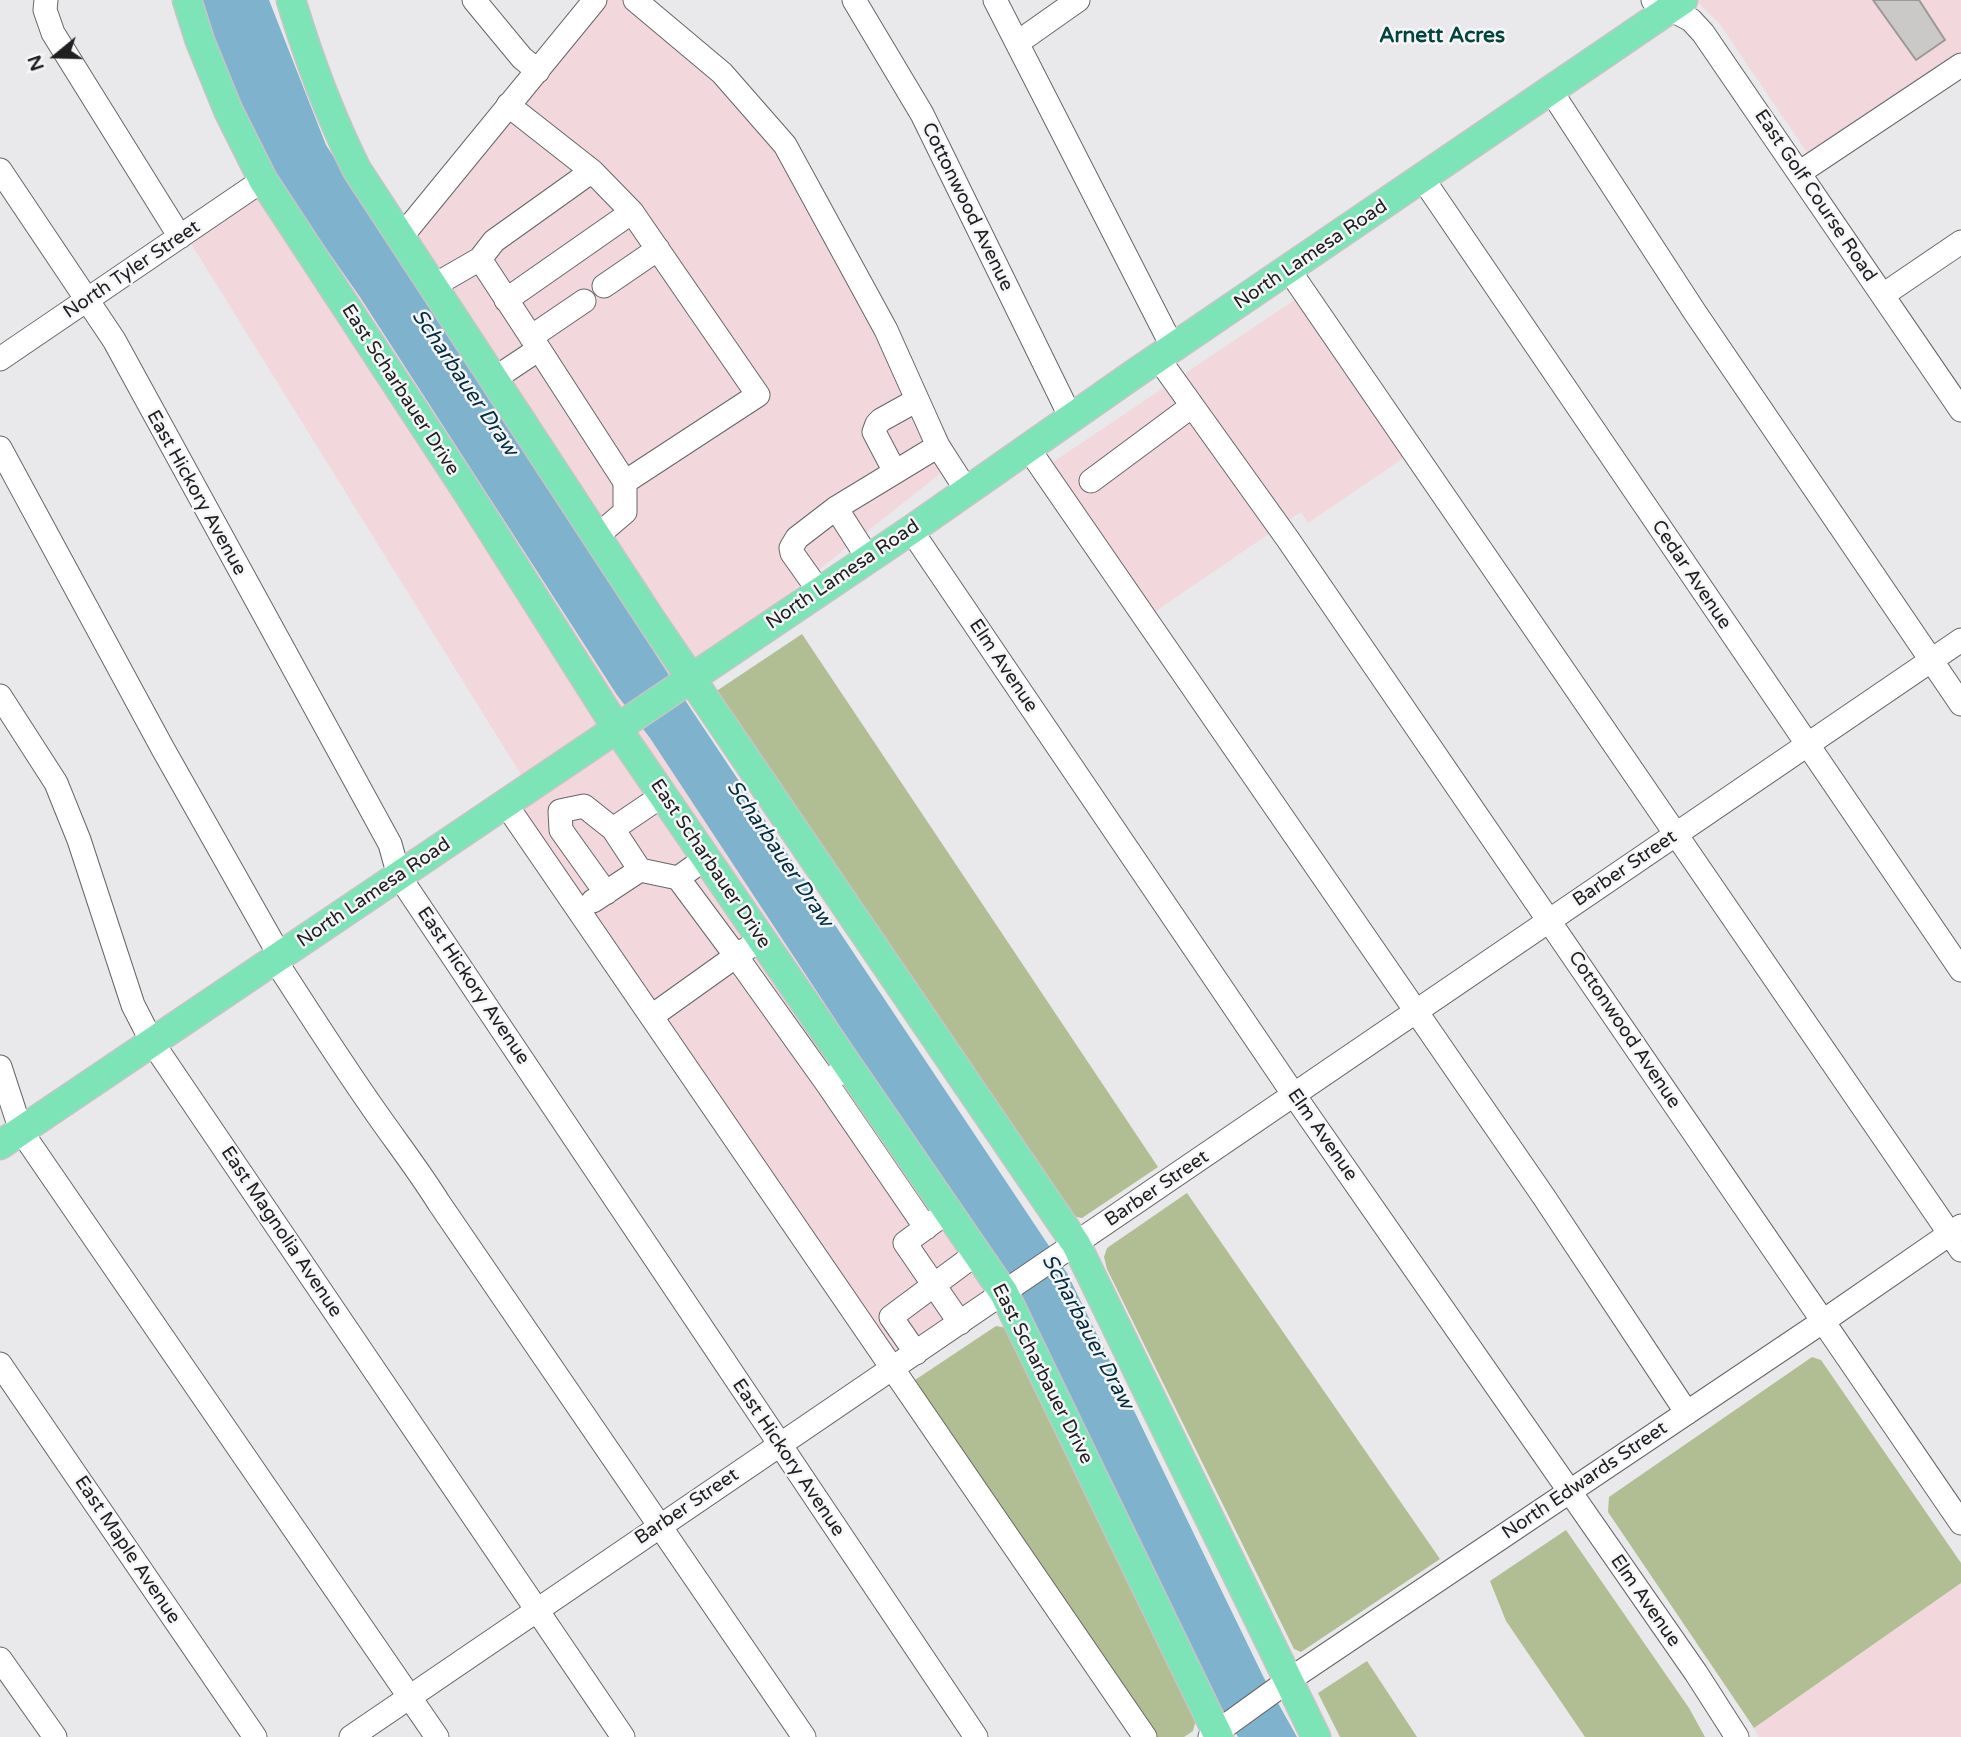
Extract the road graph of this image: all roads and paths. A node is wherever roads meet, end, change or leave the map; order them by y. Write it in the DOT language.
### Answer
graph roads {
  1 [pos="46,0"];
  2 [pos="187,0"];
  3 [pos="291,0"];
  4 [pos="474,0"];
  5 [pos="595,0"];
  6 [pos="635,0"];
  7 [pos="854,0"];
  8 [pos="995,0"];
  9 [pos="1078,0"];
  10 [pos="1669,3"];
  11 [pos="1017,43"];
  12 [pos="1961,65"];
  13 [pos="538,71"];
  14 [pos="1551,92"];
  15 [pos="508,105"];
  16 [pos="0,170"];
  17 [pos="592,171"];
  18 [pos="1799,173"];
  19 [pos="1423,179"];
  20 [pos="263,180"];
  21 [pos="632,212"];
  22 [pos="402,236"];
  23 [pos="180,237"];
  24 [pos="1961,242"];
  25 [pos="658,249"];
  26 [pos="480,259"];
  27 [pos="1289,270"];
  28 [pos="433,286"];
  29 [pos="604,286"];
  30 [pos="1883,295"];
  31 [pos="87,300"];
  32 [pos="506,300"];
  33 [pos="584,300"];
  34 [pos="535,343"];
  35 [pos="1165,353"];
  36 [pos="0,359"];
  37 [pos="494,379"];
  38 [pos="917,400"];
  39 [pos="1192,406"];
  40 [pos="1961,410"];
  41 [pos="1071,418"];
  42 [pos="938,446"];
  43 [pos="0,448"];
  44 [pos="1028,448"];
  45 [pos="895,472"];
  46 [pos="1091,481"];
  47 [pos="625,482"];
  48 [pos="967,491"];
  49 [pos="836,508"];
  50 [pos="911,530"];
  51 [pos="597,536"];
  52 [pos="868,558"];
  53 [pos="819,591"];
  54 [pos="1961,640"];
  55 [pos="1931,661"];
  56 [pos="689,679"];
  57 [pos="0,696"];
  58 [pos="1961,704"];
  59 [pos="622,723"];
  60 [pos="1807,746"];
  61 [pos="539,779"];
  62 [pos="663,795"];
  63 [pos="505,803"];
  64 [pos="560,811"];
  65 [pos="613,829"];
  66 [pos="1676,834"];
  67 [pos="706,858"];
  68 [pos="640,870"];
  69 [pos="400,876"];
  70 [pos="678,878"];
  71 [pos="606,893"];
  72 [pos="579,910"];
  73 [pos="1549,920"];
  74 [pos="761,939"];
  75 [pos="736,956"];
  76 [pos="277,958"];
  77 [pos="1961,970"];
  78 [pos="1417,1011"];
  79 [pos="652,1016"];
  80 [pos="152,1042"];
  81 [pos="0,1067"];
  82 [pos="838,1074"];
  83 [pos="1294,1095"];
  84 [pos="10,1138"];
  85 [pos="948,1211"];
  86 [pos="926,1228"];
  87 [pos="1957,1236"];
  88 [pos="1076,1244"];
  89 [pos="977,1253"];
  90 [pos="933,1284"];
  91 [pos="1004,1293"];
  92 [pos="1822,1322"];
  93 [pos="960,1323"];
  94 [pos="916,1353"];
  95 [pos="0,1364"];
  96 [pos="892,1368"];
  97 [pos="1687,1413"];
  98 [pos="779,1444"];
  99 [pos="1569,1492"];
  100 [pos="1961,1523"];
  101 [pos="661,1525"];
  102 [pos="537,1610"];
  103 [pos="0,1659"];
  104 [pos="1289,1680"];
  105 [pos="410,1697"];
  106 [pos="1215,1735"];
  107 [pos="55,1737"];
  108 [pos="255,1737"];
  109 [pos="351,1737"];
  110 [pos="437,1737"];
  111 [pos="623,1737"];
  112 [pos="804,1737"];
  113 [pos="976,1737"];
  114 [pos="1145,1737"];
  115 [pos="1316,1737"];
  116 [pos="1737,1737"];
  1 -- 23 [label="street"];
  2 -- 20 [label="main road, East Scharbauer Drive"];
  3 -- 22 [label="main road"];
  4 -- 13 [label="street"];
  5 -- 13 [label="street"];
  6 -- 38 [label="street"];
  7 -- 41 [label="street, Cottonwood Avenue"];
  8 -- 11 [label="street, Cottonwood Avenue"];
  9 -- 11 [label="street"];
  10 -- 14 [label="main road, North Lamesa Road"];
  10 -- 18 [label="street, East Golf Course Road"];
  11 -- 35 [label="street, Cottonwood Avenue"];
  12 -- 18 [label="street"];
  13 -- 15 [label="street"];
  14 -- 19 [label="main road, North Lamesa Road"];
  14 -- 55 [label="street"];
  15 -- 17 [label="street"];
  15 -- 22 [label="street"];
  16 -- 31 [label="street, East Hickory Avenue"];
  17 -- 21 [label="street"];
  17 -- 26 [label="street"];
  18 -- 30 [label="street, East Golf Course Road"];
  19 -- 27 [label="main road, North Lamesa Road"];
  19 -- 60 [label="street, Cedar Avenue"];
  20 -- 23 [label="street, North Tyler Street"];
  20 -- 59 [label="main road, East Scharbauer Drive"];
  21 -- 25 [label="street"];
  21 -- 32 [label="street"];
  22 -- 28 [label="main road"];
  23 -- 31 [label="street, North Tyler Street"];
  24 -- 30 [label="street"];
  25 -- 29 [label="street"];
  25 -- 47 [label="street"];
  26 -- 28 [label="street"];
  26 -- 32 [label="street"];
  27 -- 35 [label="main road, North Lamesa Road"];
  27 -- 66 [label="street"];
  28 -- 37 [label="main road"];
  30 -- 40 [label="street, East Golf Course Road"];
  31 -- 36 [label="street, North Tyler Street"];
  31 -- 69 [label="street, East Hickory Avenue"];
  32 -- 34 [label="street"];
  33 -- 34 [label="street"];
  34 -- 37 [label="street"];
  34 -- 47 [label="street"];
  35 -- 39 [label="street, Cottonwood Avenue"];
  35 -- 41 [label="main road, North Lamesa Road"];
  37 -- 51 [label="main road"];
  38 -- 42 [label="street"];
  38 -- 45 [label="street"];
  39 -- 46 [label="street"];
  39 -- 73 [label="street, Cottonwood Avenue"];
  41 -- 44 [label="main road, North Lamesa Road"];
  42 -- 45 [label="street"];
  42 -- 48 [label="street"];
  43 -- 76 [label="street"];
  44 -- 48 [label="main road, North Lamesa Road"];
  44 -- 78 [label="street"];
  45 -- 49 [label="street"];
  47 -- 51 [label="street"];
  48 -- 50 [label="main road, North Lamesa Road"];
  49 -- 52 [label="street"];
  49 -- 53 [label="street"];
  50 -- 52 [label="main road, North Lamesa Road"];
  50 -- 83 [label="street, Elm Avenue"];
  51 -- 56 [label="main road"];
  52 -- 53 [label="main road, North Lamesa Road"];
  53 -- 56 [label="main road, North Lamesa Road"];
  54 -- 55 [label="street, Barber Street"];
  55 -- 58 [label="street"];
  55 -- 60 [label="street, Barber Street"];
  56 -- 59 [label="main road, North Lamesa Road"];
  56 -- 88 [label="main road"];
  57 -- 80 [label="street, East Magnolia Avenue"];
  59 -- 61 [label="main road, North Lamesa Road"];
  59 -- 62 [label="main road, East Scharbauer Drive"];
  60 -- 66 [label="street, Barber Street"];
  60 -- 77 [label="street, Cedar Avenue"];
  61 -- 63 [label="main road, North Lamesa Road"];
  61 -- 64 [label="street"];
  62 -- 65 [label="street"];
  62 -- 67 [label="main road, East Scharbauer Drive"];
  63 -- 69 [label="main road, North Lamesa Road"];
  63 -- 72 [label="street"];
  64 -- 65 [label="street"];
  64 -- 71 [label="street"];
  65 -- 68 [label="street"];
  66 -- 73 [label="street, Barber Street"];
  66 -- 87 [label="street"];
  67 -- 70 [label="street"];
  67 -- 74 [label="main road, East Scharbauer Drive"];
  68 -- 70 [label="street"];
  68 -- 71 [label="street"];
  69 -- 76 [label="main road, North Lamesa Road"];
  69 -- 98 [label="street, East Hickory Avenue"];
  70 -- 75 [label="street"];
  71 -- 72 [label="street"];
  72 -- 79 [label="street"];
  73 -- 78 [label="street, Barber Street"];
  73 -- 92 [label="street, Cottonwood Avenue"];
  74 -- 75 [label="street"];
  74 -- 82 [label="main road, East Scharbauer Drive"];
  75 -- 79 [label="street"];
  75 -- 82 [label="street"];
  76 -- 80 [label="main road, North Lamesa Road"];
  76 -- 101 [label="street"];
  78 -- 83 [label="street, Barber Street"];
  78 -- 97 [label="street"];
  79 -- 96 [label="street"];
  80 -- 84 [label="main road, North Lamesa Road"];
  80 -- 102 [label="street, East Magnolia Avenue"];
  81 -- 84 [label="street"];
  82 -- 85 [label="main road, East Scharbauer Drive"];
  82 -- 86 [label="street"];
  83 -- 88 [label="street, Barber Street"];
  83 -- 99 [label="street, Elm Avenue"];
  84 -- 105 [label="street"];
  85 -- 86 [label="street"];
  85 -- 89 [label="main road, East Scharbauer Drive"];
  86 -- 90 [label="street"];
  87 -- 92 [label="street, North Edwards Street"];
  88 -- 91 [label="street, Barber Street"];
  88 -- 104 [label="main road"];
  89 -- 90 [label="street"];
  89 -- 91 [label="main road, East Scharbauer Drive"];
  90 -- 93 [label="street"];
  90 -- 94 [label="street"];
  91 -- 93 [label="street, Barber Street"];
  91 -- 106 [label="main road, East Scharbauer Drive"];
  92 -- 97 [label="street, North Edwards Street"];
  92 -- 100 [label="street, Cottonwood Avenue"];
  93 -- 94 [label="street, Barber Street"];
  94 -- 96 [label="street, Barber Street"];
  95 -- 108 [label="street, East Maple Avenue"];
  96 -- 98 [label="street, Barber Street"];
  96 -- 114 [label="street"];
  97 -- 99 [label="street, North Edwards Street"];
  98 -- 101 [label="street, Barber Street"];
  98 -- 113 [label="street, East Hickory Avenue"];
  99 -- 104 [label="street, North Edwards Street"];
  99 -- 116 [label="street, Elm Avenue"];
  101 -- 102 [label="street, Barber Street"];
  101 -- 112 [label="street"];
  102 -- 105 [label="street, Barber Street"];
  102 -- 111 [label="street, East Magnolia Avenue"];
  103 -- 107 [label="street"];
  104 -- 106 [label="street, North Edwards Street"];
  104 -- 115 [label="main road"];
  105 -- 109 [label="street, Barber Street"];
  105 -- 110 [label="street"];
}
